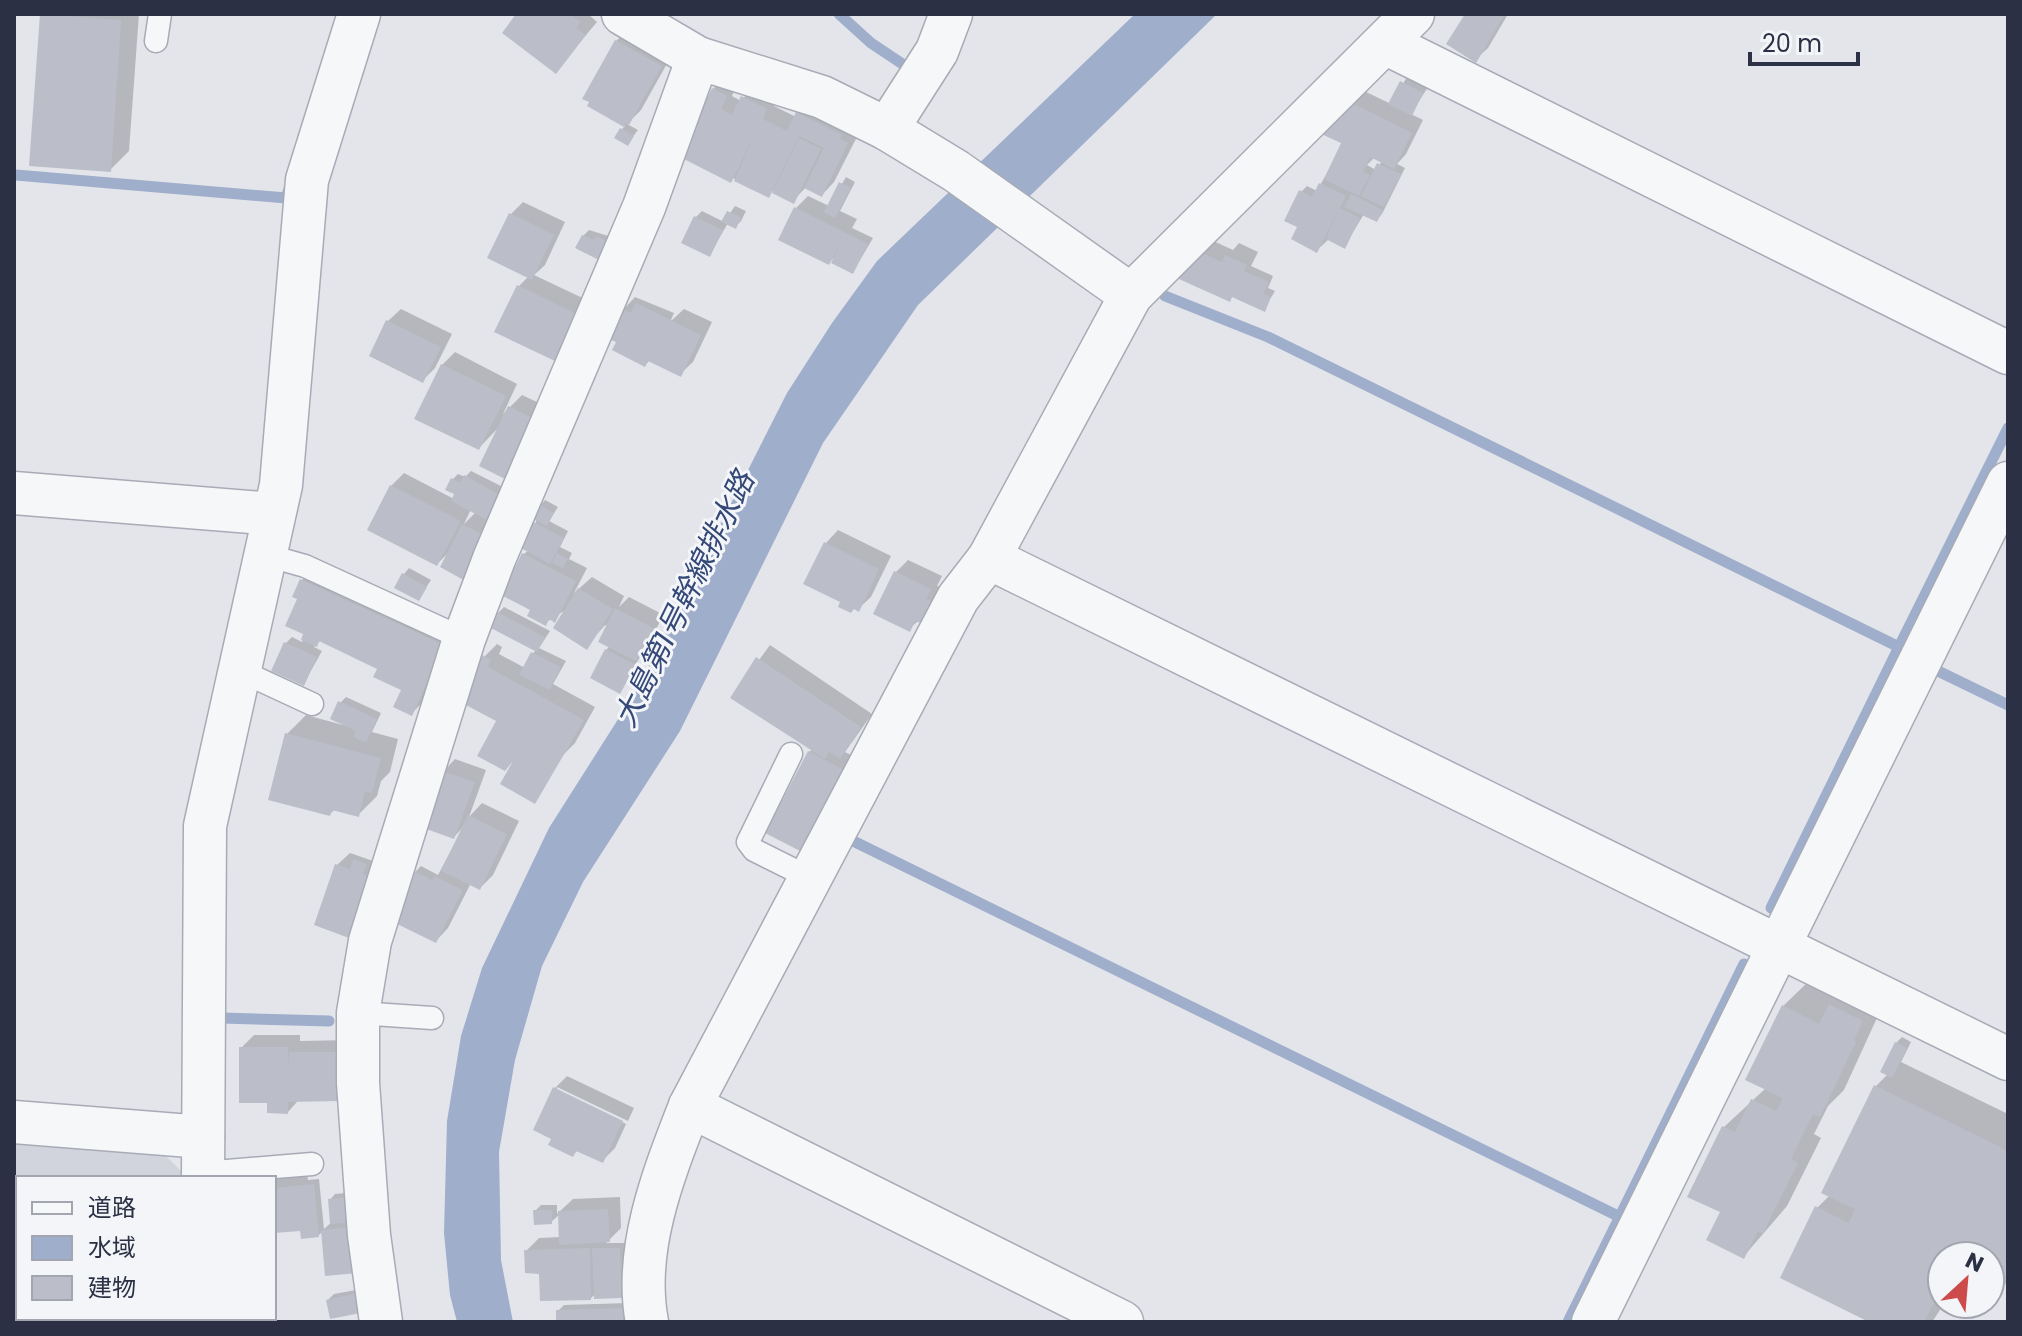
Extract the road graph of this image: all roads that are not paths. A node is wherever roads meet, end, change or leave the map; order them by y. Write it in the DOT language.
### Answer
graph roads {
  1 [pos="160,14"];
  2 [pos="359,14"];
  3 [pos="623,14"];
  4 [pos="951,14"];
  5 [pos="1399,28"];
  6 [pos="156,41"];
  7 [pos="698,58"];
  8 [pos="887,129"];
  9 [pos="1131,295"];
  10 [pos="2008,353"];
  11 [pos="2008,483"];
  12 [pos="14,493"];
  13 [pos="274,514"];
  14 [pos="266,555"];
  15 [pos="989,558"];
  16 [pos="464,639"];
  17 [pos="241,671"];
  18 [pos="312,704"];
  19 [pos="791,754"];
  20 [pos="810,878"];
  21 [pos="1781,947"];
  22 [pos="358,1013"];
  23 [pos="432,1018"];
  24 [pos="2008,1059"];
  25 [pos="690,1106"];
  26 [pos="14,1122"];
  27 [pos="203,1163"];
  28 [pos="312,1164"];
  29 [pos="381,1322"];
  30 [pos="647,1322"];
  31 [pos="1122,1322"];
  32 [pos="1593,1322"];
  1 -- 6 [label="lane"];
  2 -- 13 [label="street"];
  3 -- 7 [label="street"];
  4 -- 8 [label="street"];
  5 -- 9 [label="street"];
  5 -- 10 [label="street"];
  7 -- 8 [label="street"];
  7 -- 16 [label="street"];
  8 -- 9 [label="street"];
  9 -- 15 [label="street"];
  11 -- 21 [label="street"];
  12 -- 13 [label="street"];
  13 -- 14 [label="street"];
  14 -- 16 [label="lane"];
  14 -- 17 [label="street"];
  15 -- 20 [label="street"];
  15 -- 21 [label="street"];
  16 -- 22 [label="street"];
  17 -- 18 [label="lane"];
  17 -- 27 [label="street"];
  19 -- 20 [label="lane"];
  20 -- 25 [label="street"];
  21 -- 24 [label="street"];
  21 -- 32 [label="street"];
  22 -- 23 [label="lane"];
  22 -- 29 [label="street"];
  25 -- 30 [label="street"];
  25 -- 31 [label="street"];
  26 -- 27 [label="street"];
  27 -- 28 [label="lane"];
}
